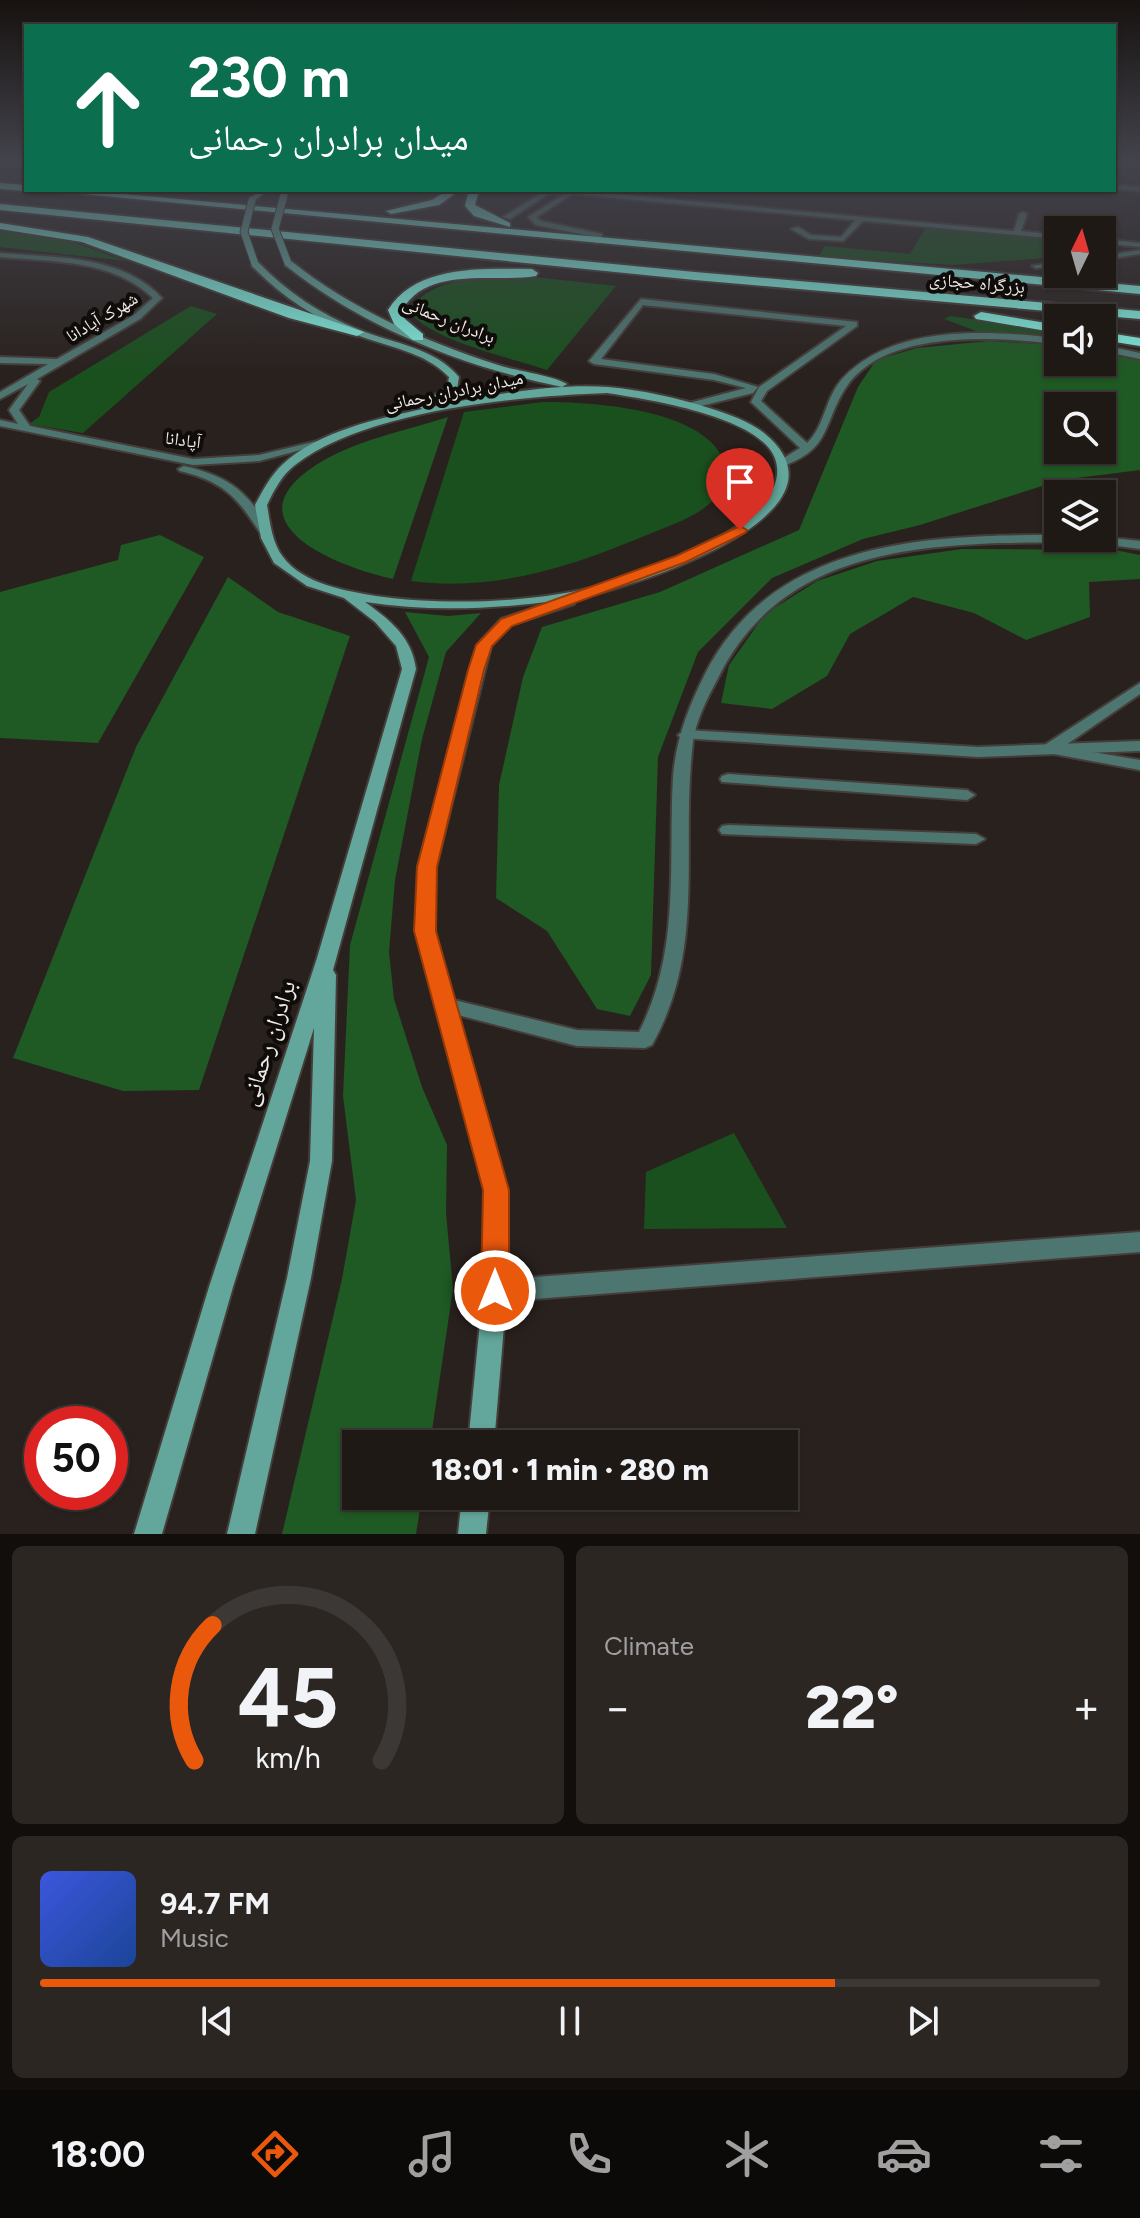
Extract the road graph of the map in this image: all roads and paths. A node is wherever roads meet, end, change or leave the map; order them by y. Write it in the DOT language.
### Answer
graph roads {
  1 [pos="36,232"];
  2 [pos="144,232"];
  3 [pos="243,232"];
  4 [pos="247,232"];
  5 [pos="274,232"];
  6 [pos="381,232"];
  7 [pos="483,232"];
  8 [pos="506,232"];
  9 [pos="535,232"];
  10 [pos="579,232"];
  11 [pos="798,232"];
  12 [pos="850,232"];
  13 [pos="992,232"];
  14 [pos="1017,234"];
  15 [pos="281,235"];
  16 [pos="1044,236"];
  17 [pos="559,237"];
  18 [pos="598,241"];
  19 [pos="1116,242"];
  20 [pos="1140,245"];
  21 [pos="1140,252"];
  22 [pos="0,255"];
  23 [pos="1116,256"];
  24 [pos="645,257"];
  25 [pos="1044,265"];
  26 [pos="1036,266"];
  27 [pos="523,270"];
  28 [pos="956,273"];
  29 [pos="603,276"];
  30 [pos="1140,284"];
  31 [pos="782,292"];
  32 [pos="1140,299"];
  33 [pos="1140,315"];
  34 [pos="1044,316"];
  35 [pos="1116,323"];
  36 [pos="1044,325"];
  37 [pos="1140,326"];
  38 [pos="357,332"];
  39 [pos="1116,335"];
  40 [pos="418,337"];
  41 [pos="1140,339"];
  42 [pos="1044,340"];
  43 [pos="1116,351"];
  44 [pos="1140,356"];
  45 [pos="0,360"];
  46 [pos="58,362"];
  47 [pos="42,374"];
  48 [pos="607,390"];
  49 [pos="734,394"];
  50 [pos="0,396"];
  51 [pos="756,402"];
  52 [pos="693,405"];
  53 [pos="0,423"];
  54 [pos="375,425"];
  55 [pos="29,430"];
  56 [pos="0,434"];
  57 [pos="332,441"];
  58 [pos="807,449"];
  59 [pos="783,463"];
  60 [pos="266,533"];
  61 [pos="1140,545"];
  62 [pos="605,589"];
  63 [pos="345,593"];
  64 [pos="1140,687"];
  65 [pos="686,735"];
  66 [pos="1140,746"];
  67 [pos="1049,749"];
  68 [pos="1140,765"];
  69 [pos="728,779"];
  70 [pos="967,795"];
  71 [pos="728,830"];
  72 [pos="976,839"];
  73 [pos="327,958"];
  74 [pos="446,1005"];
  75 [pos="1140,1242"];
  76 [pos="1101,1244"];
  77 [pos="1140,1254"];
  78 [pos="495,1291"];
  79 [pos="482,1430"];
  80 [pos="475,1510"];
  81 [pos="148,1534"];
  82 [pos="241,1534"];
  83 [pos="472,1534"];
  1 -- 38 [label="highway"];
  2 -- 27 [label="highway"];
  3 -- 38 [label="main road, bridge"];
  4 -- 15 [label="highway, بزرگراه حجازی"];
  5 -- 40 [label="main road, برادران رحمانی, bridge"];
  6 -- 24 [label="highway, بزرگراه حجازی"];
  7 -- 24 [label="highway"];
  8 -- 17 [label="highway"];
  9 -- 17 [label="highway"];
  10 -- 18 [label="street"];
  11 -- 12 [label="street"];
  13 -- 14 [label="street"];
  14 -- 16 [label="street"];
  15 -- 27 [label="highway"];
  15 -- 33 [label="highway, بزرگراه حجازی"];
  17 -- 18 [label="highway"];
  18 -- 28 [label="highway"];
  19 -- 20 [label="street"];
  21 -- 23 [label="street"];
  22 -- 46 [label="street, شهرک آپادانا"];
  24 -- 32 [label="highway, بزرگراه حجازی"];
  25 -- 26 [label="street"];
  27 -- 29 [label="highway"];
  28 -- 30 [label="highway"];
  28 -- 30 [label="highway"];
  29 -- 31 [label="highway"];
  29 -- 40 [label="highway"];
  31 -- 34 [label="highway"];
  31 -- 36 [label="highway"];
  35 -- 37 [label="highway"];
  38 -- 54 [label="main road"];
  39 -- 41 [label="highway"];
  40 -- 48 [label="main road, برادران رحمانی"];
  42 -- 58 [label="street"];
  43 -- 44 [label="street"];
  45 -- 46 [label="street"];
  46 -- 47 [label="street, شهرک آپادانا"];
  47 -- 50 [label="street, شهرک آپادانا"];
  47 -- 55 [label="street"];
  48 -- 52 [label="main road, میدان برادران رحمانی"];
  48 -- 54 [label="main road, میدان برادران رحمانی"];
  49 -- 51 [label="street"];
  49 -- 51 [label="street"];
  49 -- 52 [label="street"];
  51 -- 58 [label="street"];
  52 -- 59 [label="main road, میدان برادران رحمانی"];
  53 -- 55 [label="street, آپادانا"];
  54 -- 57 [label="main road, میدان برادران رحمانی"];
  55 -- 57 [label="street, آپادانا"];
  56 -- 60 [label="street, آپادانا"];
  57 -- 60 [label="main road, میدان برادران رحمانی"];
  58 -- 59 [label="street"];
  59 -- 62 [label="main road, میدان برادران رحمانی"];
  60 -- 63 [label="main road, میدان برادران رحمانی"];
  61 -- 65 [label="street"];
  62 -- 63 [label="main road, میدان برادران رحمانی"];
  62 -- 74 [label="main road"];
  63 -- 73 [label="main road, برادران رحمانی"];
  64 -- 67 [label="street"];
  65 -- 67 [label="street"];
  65 -- 74 [label="street"];
  66 -- 67 [label="street"];
  67 -- 68 [label="street"];
  69 -- 70 [label="street"];
  71 -- 72 [label="street"];
  73 -- 81 [label="main road, برادران رحمانی"];
  73 -- 82 [label="main road"];
  74 -- 78 [label="main road"];
  75 -- 76 [label="street"];
  76 -- 77 [label="street"];
  76 -- 78 [label="street"];
  78 -- 79 [label="main road"];
  80 -- 83 [label="main road"];
}
